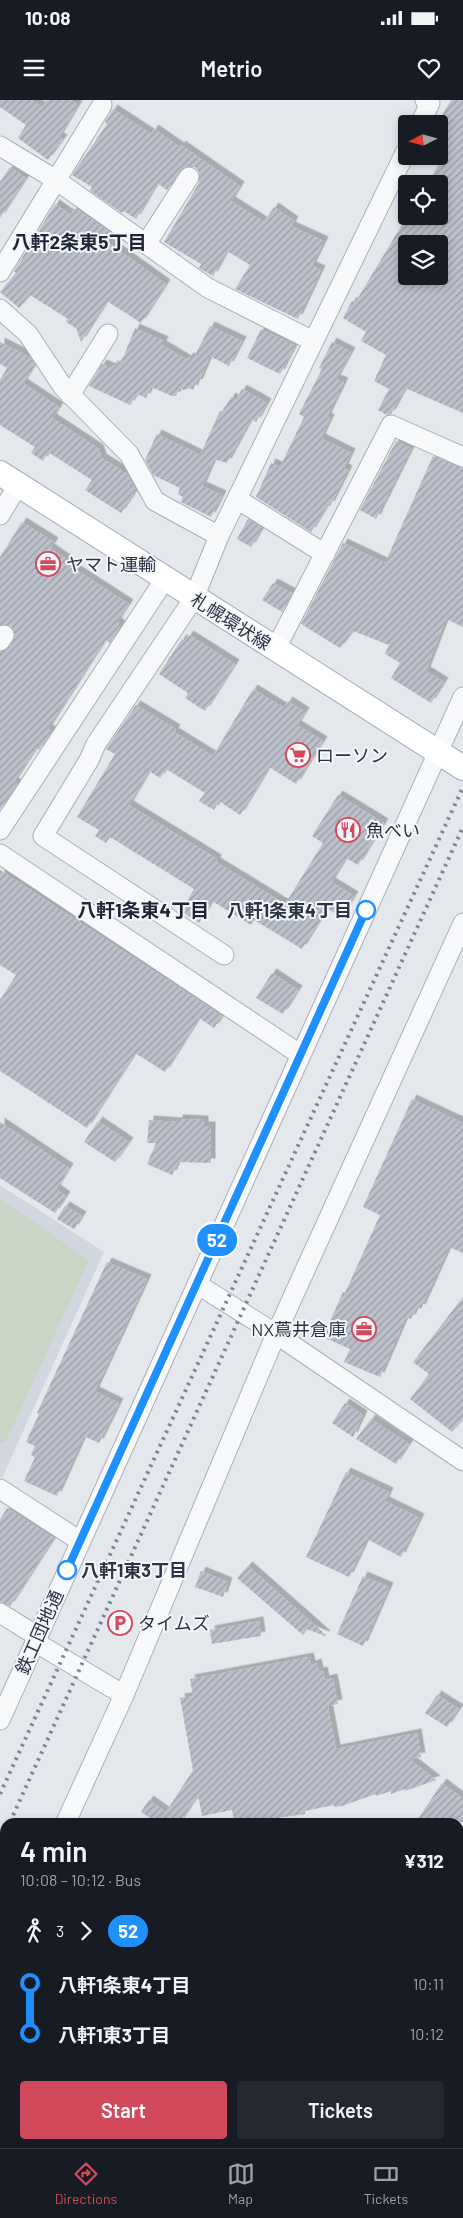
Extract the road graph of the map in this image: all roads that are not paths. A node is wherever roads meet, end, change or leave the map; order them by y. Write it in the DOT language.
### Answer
graph roads {
  1 [pos="426,100"];
  2 [pos="102,105"];
  3 [pos="424,115"];
  4 [pos="0,146"];
  5 [pos="399,165"];
  6 [pos="189,177"];
  7 [pos="56,180"];
  8 [pos="146,244"];
  9 [pos="0,272"];
  10 [pos="0,309"];
  11 [pos="108,334"];
  12 [pos="313,341"];
  13 [pos="70,395"];
  14 [pos="463,457"];
  15 [pos="9,479"];
  16 [pos="237,499"];
  17 [pos="0,515"];
  18 [pos="219,536"];
  19 [pos="325,554"];
  20 [pos="165,579"];
  21 [pos="194,598"];
  22 [pos="275,650"];
  23 [pos="463,697"];
  24 [pos="438,754"];
  25 [pos="463,768"];
  26 [pos="0,830"];
  27 [pos="0,854"];
  28 [pos="463,923"];
  29 [pos="224,954"];
  30 [pos="301,1054"];
  31 [pos="197,1284"];
  32 [pos="276,1334"];
  33 [pos="463,1460"];
  34 [pos="0,1489"];
  35 [pos="80,1540"];
  36 [pos="0,1613"];
  37 [pos="36,1639"];
  38 [pos="124,1695"];
  39 [pos="0,1720"];
  40 [pos="68,1818"];
  1 -- 3 [label="street"];
  2 -- 7 [label="street"];
  4 -- 7 [label="street"];
  5 -- 12 [label="street"];
  6 -- 8 [label="street"];
  7 -- 8 [label="street"];
  7 -- 9 [label="street"];
  8 -- 12 [label="street"];
  10 -- 13 [label="street"];
  11 -- 13 [label="street"];
  12 -- 16 [label="street"];
  13 -- 18 [label="street"];
  14 -- 19 [label="street"];
  15 -- 17 [label="street"];
  15 -- 20 [label="main road, 札幌環状線"];
  16 -- 18 [label="street"];
  16 -- 19 [label="street"];
  18 -- 21 [label="street"];
  19 -- 22 [label="street"];
  20 -- 21 [label="main road, 札幌環状線"];
  20 -- 26 [label="street"];
  21 -- 22 [label="main road, 札幌環状線"];
  21 -- 29 [label="street"];
  22 -- 24 [label="main road, 札幌環状線"];
  23 -- 24 [label="street, 鉄工団地通"];
  24 -- 25 [label="main road, 札幌環状線"];
  24 -- 30 [label="street, 鉄工団地通"];
  27 -- 30 [label="street"];
  28 -- 32 [label="street"];
  30 -- 31 [label="street, 鉄工団地通"];
  31 -- 32 [label="street"];
  31 -- 35 [label="street, 鉄工団地通"];
  32 -- 33 [label="street"];
  32 -- 38 [label="street"];
  34 -- 35 [label="street"];
  35 -- 37 [label="street, 鉄工団地通"];
  36 -- 37 [label="street"];
  37 -- 38 [label="street"];
  37 -- 39 [label="street, 鉄工団地通"];
  38 -- 40 [label="street"];
}
